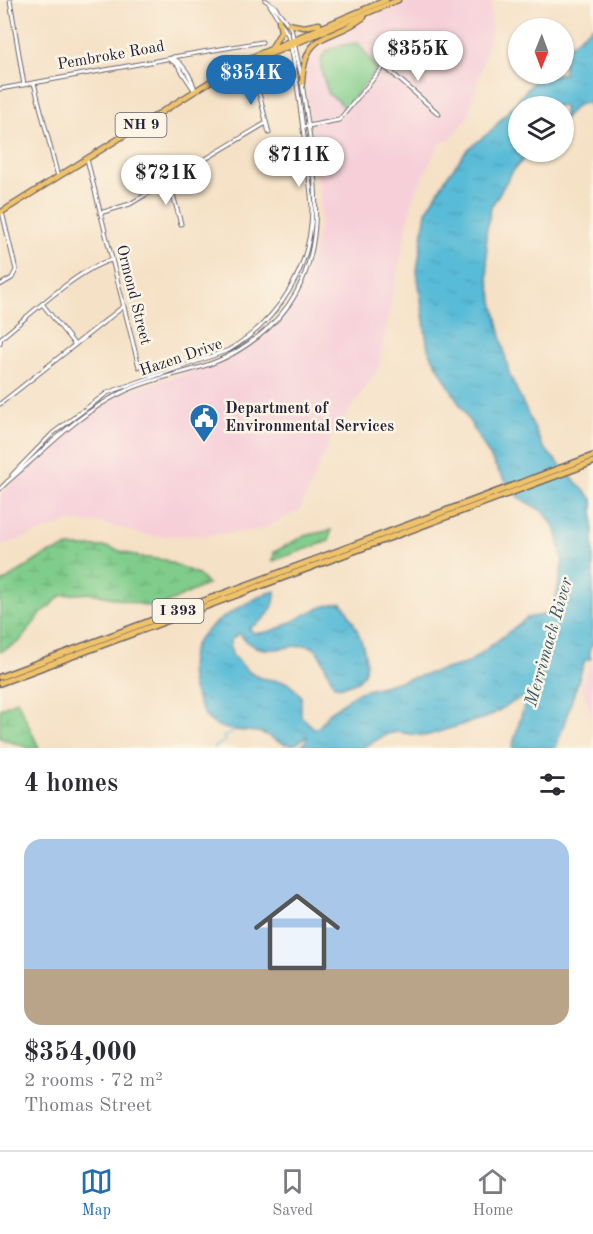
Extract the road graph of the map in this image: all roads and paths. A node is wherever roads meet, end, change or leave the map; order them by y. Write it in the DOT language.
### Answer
graph roads {
  1 [pos="10,0"];
  2 [pos="265,0"];
  3 [pos="386,0"];
  4 [pos="398,0"];
  5 [pos="270,6"];
  6 [pos="370,12"];
  7 [pos="356,13"];
  8 [pos="279,20"];
  9 [pos="288,24"];
  10 [pos="420,37"];
  11 [pos="262,42"];
  12 [pos="292,42"];
  13 [pos="272,48"];
  14 [pos="167,59"];
  15 [pos="248,64"];
  16 [pos="384,66"];
  17 [pos="261,70"];
  18 [pos="224,73"];
  19 [pos="254,73"];
  20 [pos="247,76"];
  21 [pos="296,76"];
  22 [pos="34,83"];
  23 [pos="302,83"];
  24 [pos="24,84"];
  25 [pos="0,89"];
  26 [pos="195,91"];
  27 [pos="440,114"];
  28 [pos="266,123"];
  29 [pos="303,127"];
  30 [pos="308,127"];
  31 [pos="268,133"];
  32 [pos="87,159"];
  33 [pos="58,177"];
  34 [pos="170,180"];
  35 [pos="1,212"];
  36 [pos="100,213"];
  37 [pos="181,224"];
  38 [pos="112,260"];
  39 [pos="0,285"];
  40 [pos="44,305"];
  41 [pos="124,306"];
  42 [pos="0,343"];
  43 [pos="75,345"];
  44 [pos="139,367"];
  45 [pos="0,405"];
  46 [pos="593,455"];
  47 [pos="593,463"];
  48 [pos="573,466"];
  49 [pos="7,482"];
  50 [pos="0,489"];
  51 [pos="499,494"];
  52 [pos="0,677"];
  53 [pos="0,683"];
  1 -- 24 [label="street"];
  2 -- 5 [label="street"];
  3 -- 7 [label="main road, NH 9"];
  4 -- 6 [label="main road, NH 9"];
  5 -- 8 [label="street"];
  5 -- 9 [label="street"];
  6 -- 12 [label="main road, NH 9"];
  6 -- 23 [label="main road"];
  7 -- 9 [label="main road"];
  7 -- 12 [label="main road, NH 9"];
  8 -- 12 [label="street"];
  8 -- 13 [label="main road"];
  9 -- 12 [label="street"];
  10 -- 16 [label="street"];
  11 -- 14 [label="street, Pembroke Road"];
  12 -- 13 [label="main road, NH 9"];
  12 -- 15 [label="main road, NH 9"];
  12 -- 21 [label="street, Hazen Drive"];
  12 -- 23 [label="street, Hazen Drive"];
  13 -- 18 [label="main road, NH 9"];
  14 -- 22 [label="street, Pembroke Road"];
  14 -- 26 [label="street"];
  15 -- 18 [label="main road, NH 9"];
  15 -- 21 [label="main road"];
  16 -- 27 [label="street"];
  16 -- 30 [label="street"];
  17 -- 19 [label="street"];
  18 -- 26 [label="main road, NH 9"];
  19 -- 20 [label="street"];
  19 -- 28 [label="street"];
  21 -- 29 [label="street, Hazen Drive"];
  22 -- 24 [label="street, Pembroke Road"];
  22 -- 33 [label="street"];
  23 -- 30 [label="street, Hazen Drive"];
  24 -- 25 [label="street, Pembroke Road"];
  26 -- 32 [label="main road, NH 9"];
  28 -- 31 [label="street"];
  28 -- 34 [label="street"];
  29 -- 30 [label="street"];
  29 -- 49 [label="street, Hazen Drive"];
  30 -- 49 [label="street, Hazen Drive"];
  32 -- 33 [label="main road, NH 9"];
  32 -- 36 [label="street, Ormond Street"];
  33 -- 35 [label="main road, NH 9"];
  34 -- 36 [label="street"];
  34 -- 37 [label="street"];
  35 -- 39 [label="street"];
  36 -- 38 [label="street, Ormond Street"];
  38 -- 40 [label="street"];
  38 -- 41 [label="street, Ormond Street"];
  40 -- 42 [label="street"];
  40 -- 43 [label="street"];
  41 -- 43 [label="street"];
  41 -- 44 [label="street, Ormond Street"];
  43 -- 45 [label="street"];
  46 -- 48 [label="highway"];
  47 -- 48 [label="highway, I 393"];
  48 -- 51 [label="highway, I 393"];
  49 -- 50 [label="street, Hazen Drive"];
  51 -- 52 [label="highway, I 393"];
  51 -- 53 [label="highway, I 393"];
}
